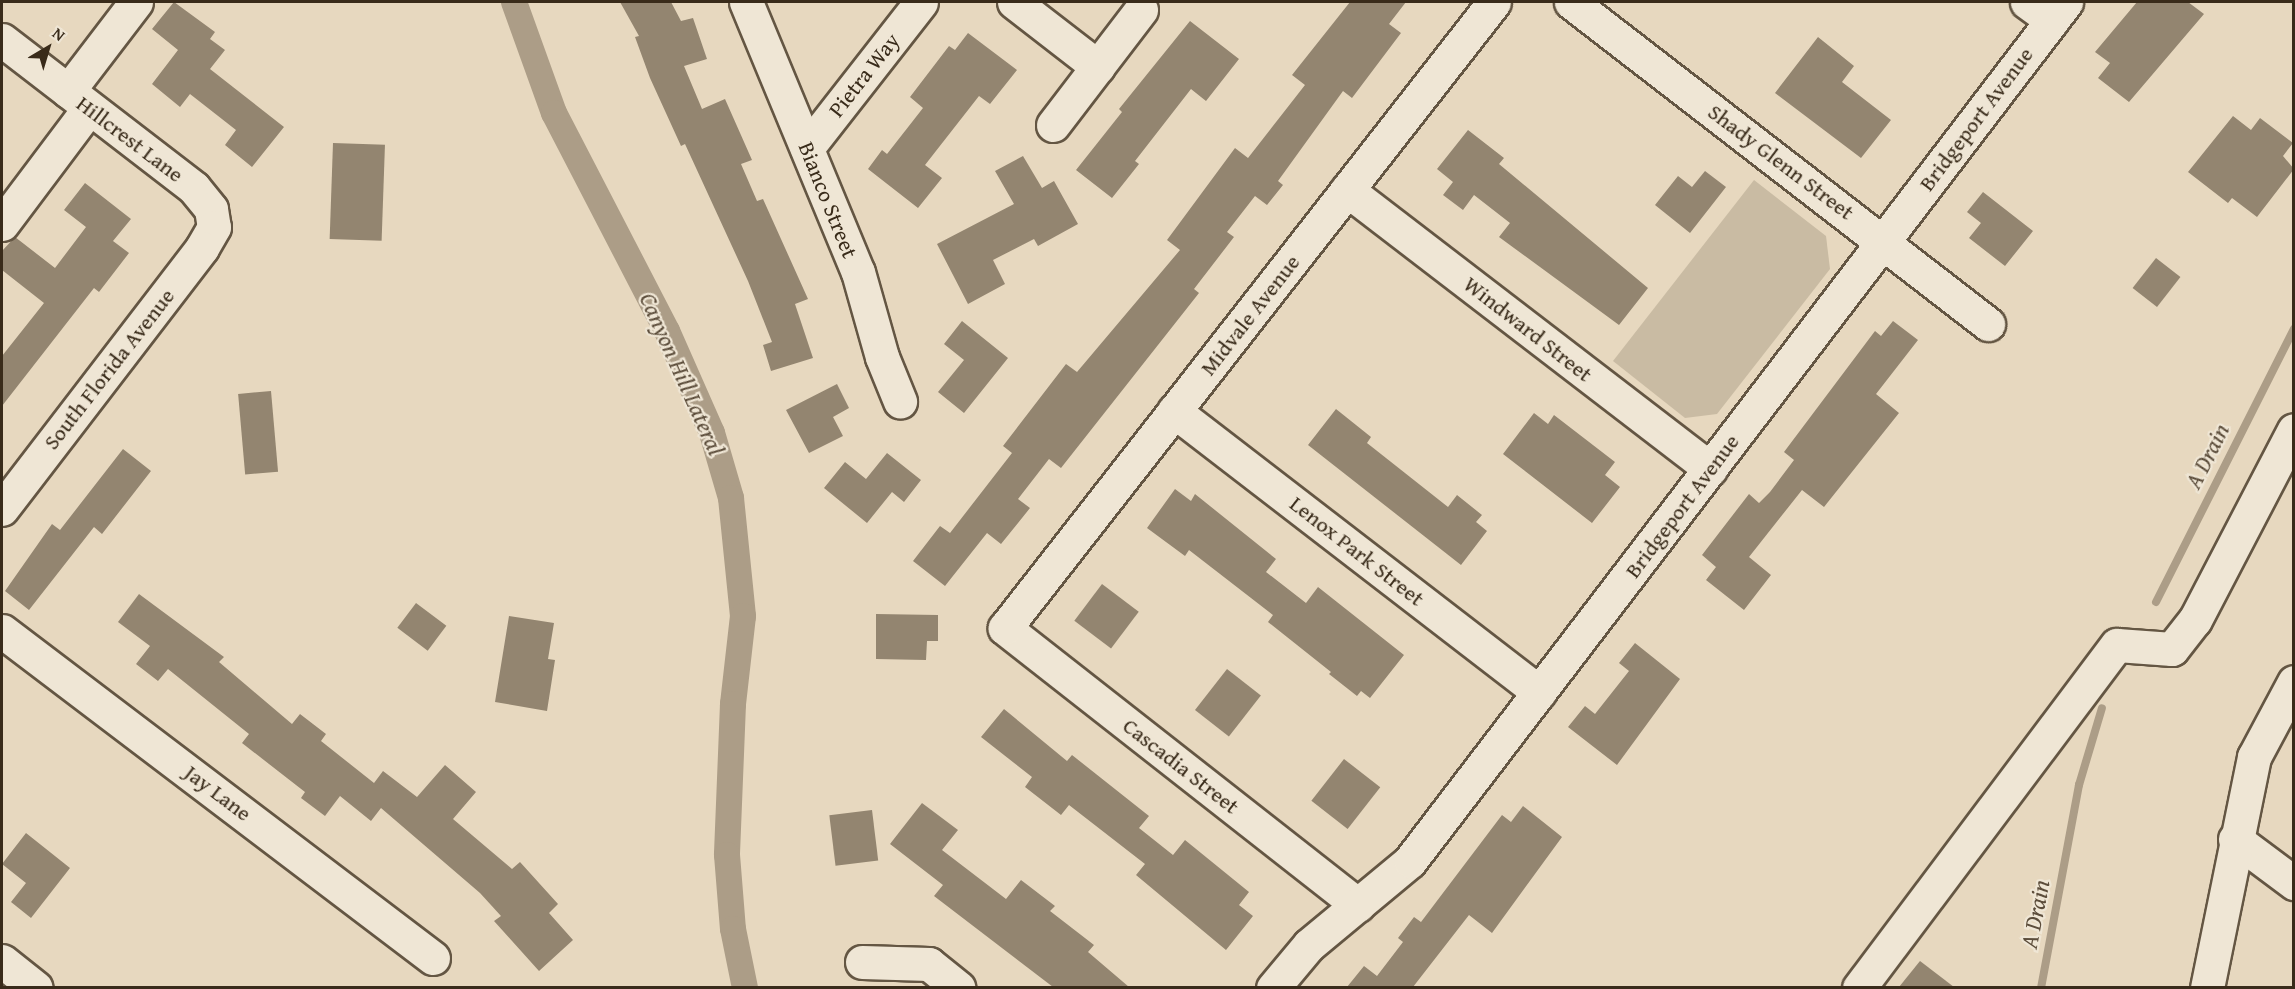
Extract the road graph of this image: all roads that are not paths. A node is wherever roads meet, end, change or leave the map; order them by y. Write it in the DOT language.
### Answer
graph roads {
  1 [pos="136,2"];
  2 [pos="746,2"];
  3 [pos="921,2"];
  4 [pos="1014,2"];
  5 [pos="1494,2"];
  6 [pos="1571,2"];
  7 [pos="2049,8"];
  8 [pos="1141,10"];
  9 [pos="2,40"];
  10 [pos="1098,67"];
  11 [pos="78,100"];
  12 [pos="1053,125"];
  13 [pos="807,148"];
  14 [pos="1347,190"];
  15 [pos="2,224"];
  16 [pos="214,227"];
  17 [pos="1884,241"];
  18 [pos="1988,324"];
  19 [pos="900,401"];
  20 [pos="1174,411"];
  21 [pos="2294,430"];
  22 [pos="1710,469"];
  23 [pos="2,509"];
  24 [pos="1005,628"];
  25 [pos="2,631"];
  26 [pos="1539,692"];
  27 [pos="2290,701"];
  28 [pos="2235,839"];
  29 [pos="2294,883"];
  30 [pos="1358,905"];
  31 [pos="433,958"];
  32 [pos="2,961"];
  33 [pos="862,962"];
  34 [pos="36,987"];
  35 [pos="959,987"];
  36 [pos="1273,987"];
  37 [pos="1859,987"];
  38 [pos="2207,987"];
  1 -- 11 [label="street"];
  2 -- 13 [label="street, Bianco Street"];
  3 -- 13 [label="street, Pietra Way"];
  4 -- 10 [label="street"];
  5 -- 14 [label="street, Midvale Avenue"];
  6 -- 17 [label="street, Shady Glenn Street"];
  7 -- 17 [label="street, Bridgeport Avenue"];
  8 -- 10 [label="street"];
  9 -- 11 [label="street, Hillcrest Lane"];
  10 -- 12 [label="street"];
  11 -- 15 [label="street"];
  11 -- 16 [label="street, Hillcrest Lane"];
  13 -- 19 [label="street, Bianco Street"];
  14 -- 20 [label="street, Midvale Avenue"];
  14 -- 22 [label="street, Windward Street"];
  16 -- 23 [label="street, South Florida Avenue"];
  17 -- 18 [label="street, Shady Glenn Street"];
  17 -- 22 [label="street, Bridgeport Avenue"];
  20 -- 24 [label="street, Midvale Avenue"];
  20 -- 26 [label="street, Lenox Park Street"];
  21 -- 37 [label="street"];
  22 -- 26 [label="street, Bridgeport Avenue"];
  24 -- 30 [label="street, Cascadia Street"];
  25 -- 31 [label="street, Jay Lane"];
  26 -- 30 [label="street, Bridgeport Avenue"];
  27 -- 28 [label="street"];
  28 -- 29 [label="street"];
  28 -- 38 [label="street"];
  30 -- 36 [label="street, Bridgeport Avenue"];
  32 -- 34 [label="street"];
  33 -- 35 [label="street"];
}
